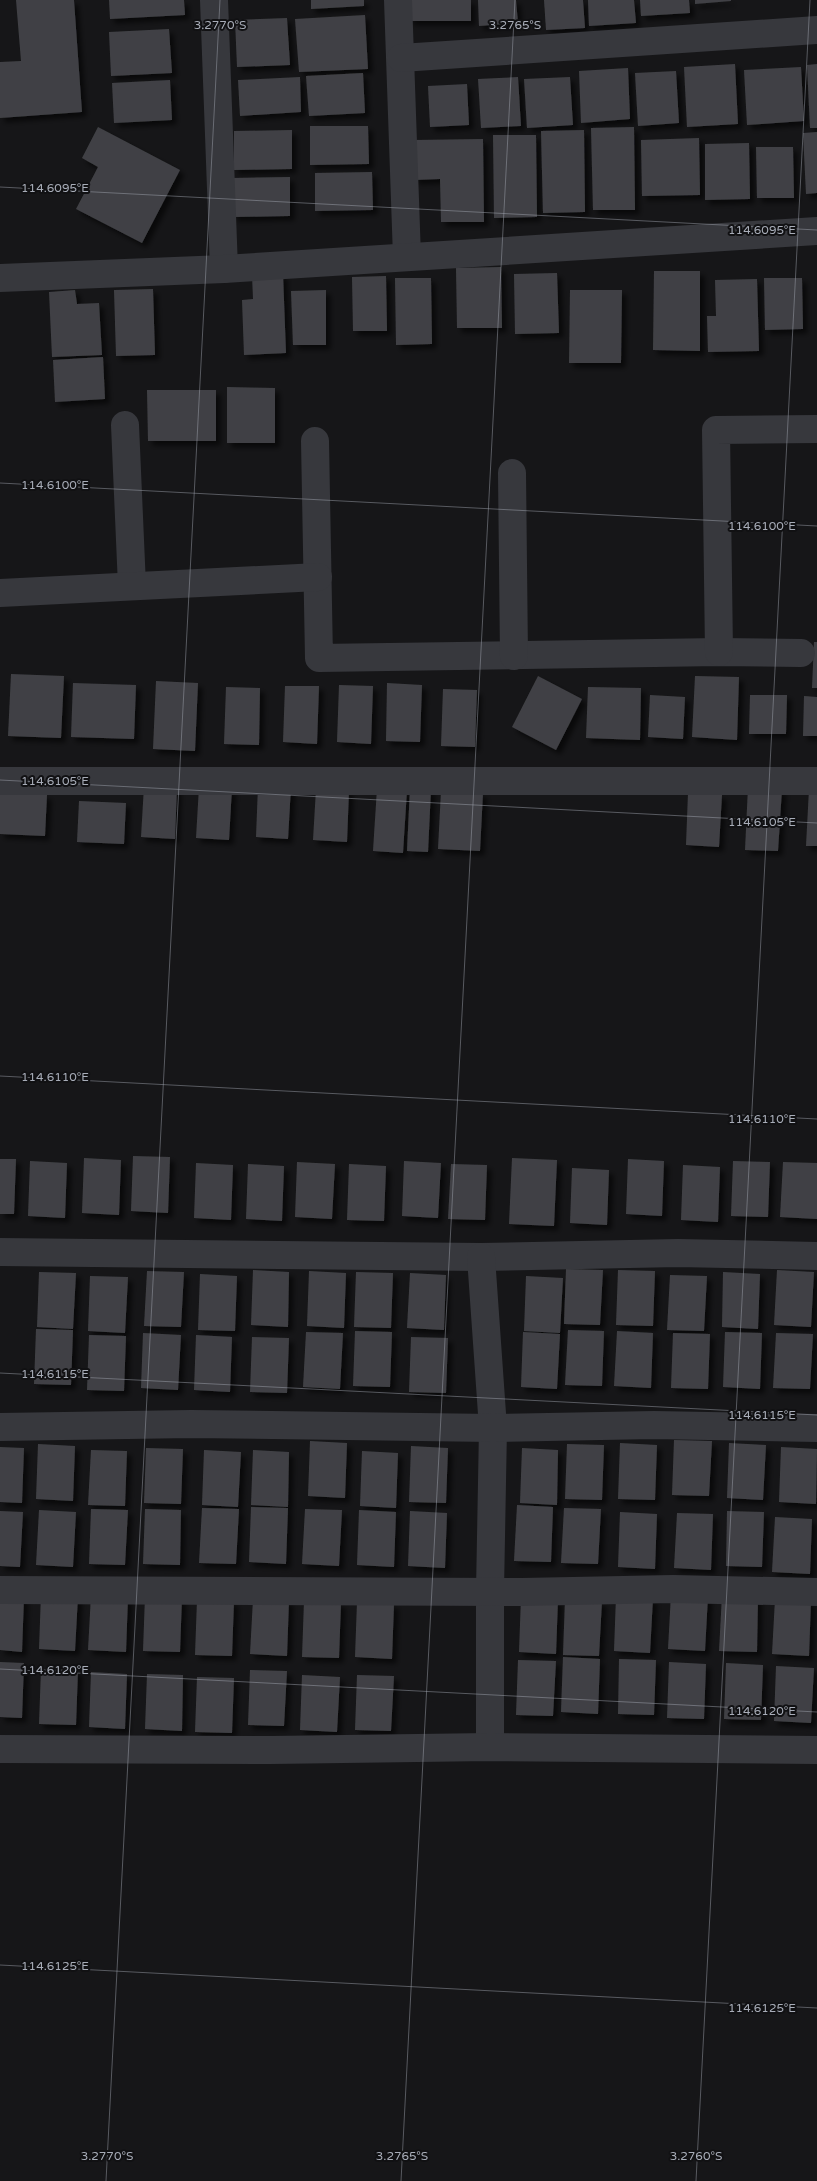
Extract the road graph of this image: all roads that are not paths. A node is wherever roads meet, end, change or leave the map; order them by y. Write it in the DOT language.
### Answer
graph roads {
  1 [pos="214,0"];
  2 [pos="398,0"];
  3 [pos="817,30"];
  4 [pos="401,58"];
  5 [pos="817,231"];
  6 [pos="407,257"];
  7 [pos="224,269"];
  8 [pos="0,278"];
  9 [pos="125,425"];
  10 [pos="817,429"];
  11 [pos="315,441"];
  12 [pos="512,473"];
  13 [pos="318,577"];
  14 [pos="132,586"];
  15 [pos="0,593"];
  16 [pos="719,652"];
  17 [pos="801,654"];
  18 [pos="514,656"];
  19 [pos="0,780"];
  20 [pos="817,780"];
  21 [pos="0,1252"];
  22 [pos="817,1256"];
  23 [pos="481,1257"];
  24 [pos="0,1427"];
  25 [pos="494,1428"];
  26 [pos="817,1428"];
  27 [pos="0,1590"];
  28 [pos="490,1591"];
  29 [pos="817,1592"];
  30 [pos="490,1747"];
  31 [pos="0,1749"];
  32 [pos="817,1750"];
  1 -- 7 [label="street"];
  2 -- 4 [label="street"];
  3 -- 4 [label="street"];
  4 -- 6 [label="street"];
  5 -- 6 [label="street"];
  6 -- 7 [label="street"];
  7 -- 8 [label="street"];
  9 -- 14 [label="street"];
  10 -- 16 [label="street"];
  11 -- 13 [label="street"];
  12 -- 18 [label="street"];
  13 -- 14 [label="street"];
  13 -- 18 [label="street"];
  14 -- 15 [label="street"];
  16 -- 17 [label="street"];
  16 -- 18 [label="street"];
  19 -- 20 [label="street"];
  21 -- 23 [label="street"];
  22 -- 23 [label="street"];
  23 -- 25 [label="street"];
  24 -- 25 [label="street"];
  25 -- 26 [label="street"];
  25 -- 28 [label="street"];
  27 -- 28 [label="street"];
  28 -- 29 [label="street"];
  28 -- 30 [label="street"];
  30 -- 31 [label="street"];
  30 -- 32 [label="street"];
}
